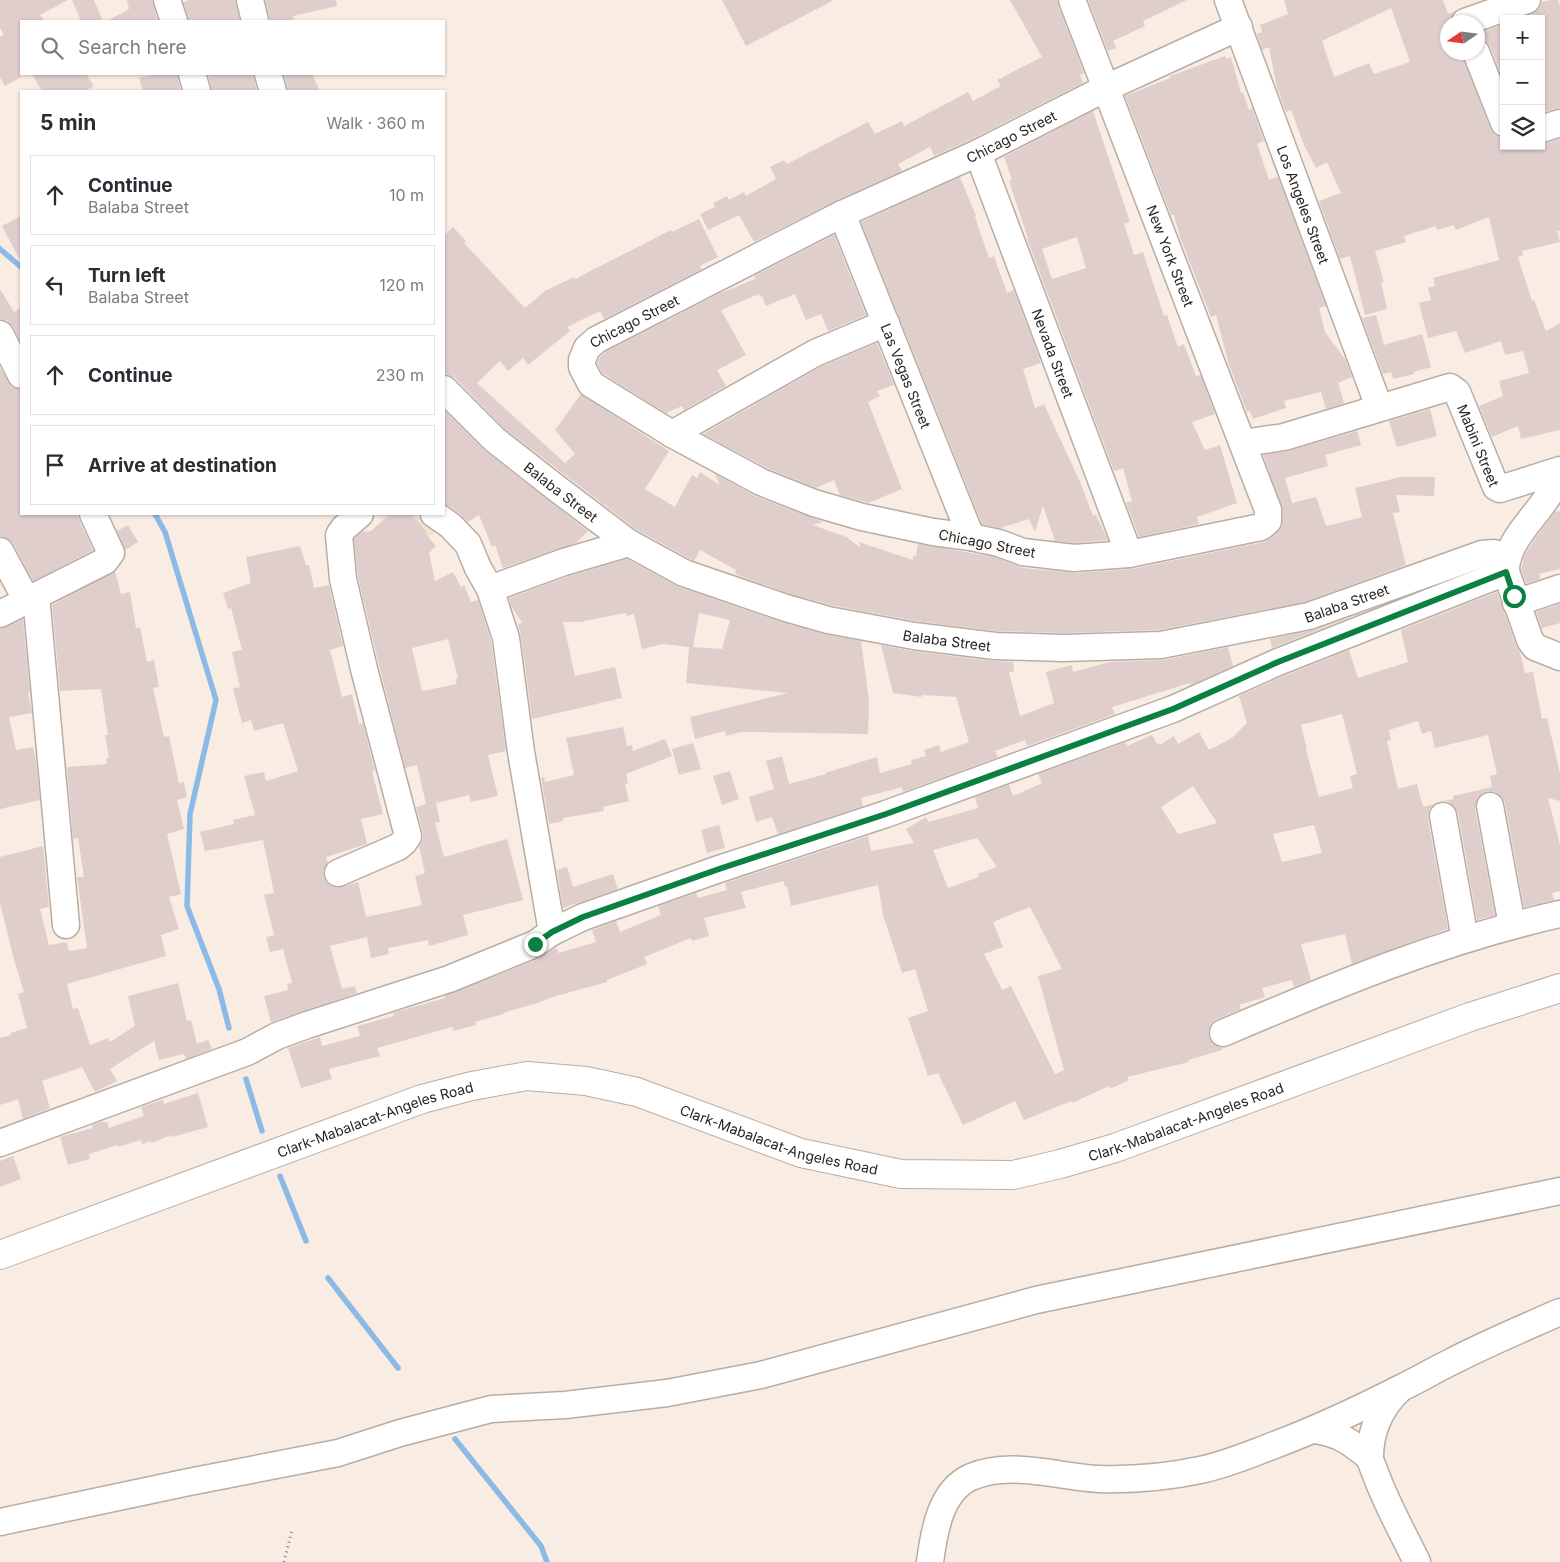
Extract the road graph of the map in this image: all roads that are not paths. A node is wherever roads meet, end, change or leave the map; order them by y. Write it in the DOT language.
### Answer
graph roads {
  1 [pos="167,0"];
  2 [pos="250,0"];
  3 [pos="1072,0"];
  4 [pos="1228,0"];
  5 [pos="1527,0"];
  6 [pos="1484,15"];
  7 [pos="174,20"];
  8 [pos="255,20"];
  9 [pos="1239,27"];
  10 [pos="1479,60"];
  11 [pos="192,75"];
  12 [pos="268,75"];
  13 [pos="1106,88"];
  14 [pos="197,90"];
  15 [pos="272,90"];
  16 [pos="1500,113"];
  17 [pos="1560,123"];
  18 [pos="1545,128"];
  19 [pos="978,153"];
  20 [pos="842,214"];
  21 [pos="886,323"];
  22 [pos="0,334"];
  23 [pos="20,373"];
  24 [pos="445,390"];
  25 [pos="1380,407"];
  26 [pos="672,434"];
  27 [pos="1243,442"];
  28 [pos="1560,471"];
  29 [pos="1268,510"];
  30 [pos="93,515"];
  31 [pos="359,515"];
  32 [pos="435,515"];
  33 [pos="971,537"];
  34 [pos="629,543"];
  35 [pos="0,551"];
  36 [pos="1128,554"];
  37 [pos="1507,564"];
  38 [pos="1560,588"];
  39 [pos="490,589"];
  40 [pos="32,598"];
  41 [pos="1516,603"];
  42 [pos="0,614"];
  43 [pos="1560,657"];
  44 [pos="1490,806"];
  45 [pos="1443,816"];
  46 [pos="338,873"];
  47 [pos="1560,914"];
  48 [pos="66,925"];
  49 [pos="1512,925"];
  50 [pos="552,932"];
  51 [pos="1465,939"];
  52 [pos="1560,988"];
  53 [pos="1223,1033"];
  54 [pos="0,1143"];
  55 [pos="1560,1191"];
  56 [pos="0,1255"];
  57 [pos="1560,1312"];
  58 [pos="1402,1388"];
  59 [pos="1315,1430"];
  60 [pos="1370,1458"];
  61 [pos="0,1522"];
  62 [pos="930,1562"];
  63 [pos="1417,1562"];
  1 -- 7 [label="street"];
  2 -- 8 [label="street"];
  3 -- 13 [label="street, New York Street"];
  4 -- 9 [label="street, Los Angeles Street"];
  5 -- 6 [label="street"];
  9 -- 13 [label="street, Chicago Street"];
  9 -- 25 [label="street, Los Angeles Street"];
  10 -- 16 [label="street"];
  11 -- 14 [label="street"];
  12 -- 15 [label="street"];
  13 -- 19 [label="street, Chicago Street"];
  13 -- 27 [label="street, New York Street"];
  17 -- 18 [label="street"];
  19 -- 20 [label="street, Chicago Street"];
  19 -- 36 [label="street, Nevada Street"];
  20 -- 21 [label="street, Las Vegas Street"];
  20 -- 26 [label="street, Chicago Street"];
  21 -- 26 [label="street"];
  21 -- 33 [label="street, Las Vegas Street"];
  22 -- 23 [label="street"];
  24 -- 34 [label="street, Balaba Street"];
  25 -- 27 [label="street"];
  25 -- 28 [label="street, Mabini Street"];
  26 -- 33 [label="street, Chicago Street"];
  27 -- 29 [label="street, New York Street"];
  28 -- 37 [label="street"];
  29 -- 36 [label="street, Chicago Street"];
  30 -- 40 [label="street"];
  31 -- 46 [label="street"];
  32 -- 39 [label="street"];
  33 -- 36 [label="street, Chicago Street"];
  34 -- 37 [label="street, Balaba Street"];
  34 -- 39 [label="street"];
  35 -- 40 [label="street"];
  37 -- 41 [label="street"];
  37 -- 50 [label="street, Balaba Street"];
  38 -- 41 [label="street"];
  39 -- 50 [label="street"];
  40 -- 42 [label="street"];
  40 -- 48 [label="street"];
  41 -- 43 [label="street"];
  44 -- 49 [label="street"];
  45 -- 51 [label="street"];
  47 -- 49 [label="street"];
  49 -- 51 [label="street"];
  50 -- 54 [label="street, Balaba Street"];
  51 -- 53 [label="street"];
  52 -- 56 [label="main road, Clark-Mabalacat-Angeles Road"];
  55 -- 61 [label="street"];
  57 -- 58 [label="street"];
  58 -- 59 [label="street"];
  58 -- 60 [label="street"];
  59 -- 60 [label="street"];
  59 -- 62 [label="street"];
  60 -- 63 [label="street"];
}
